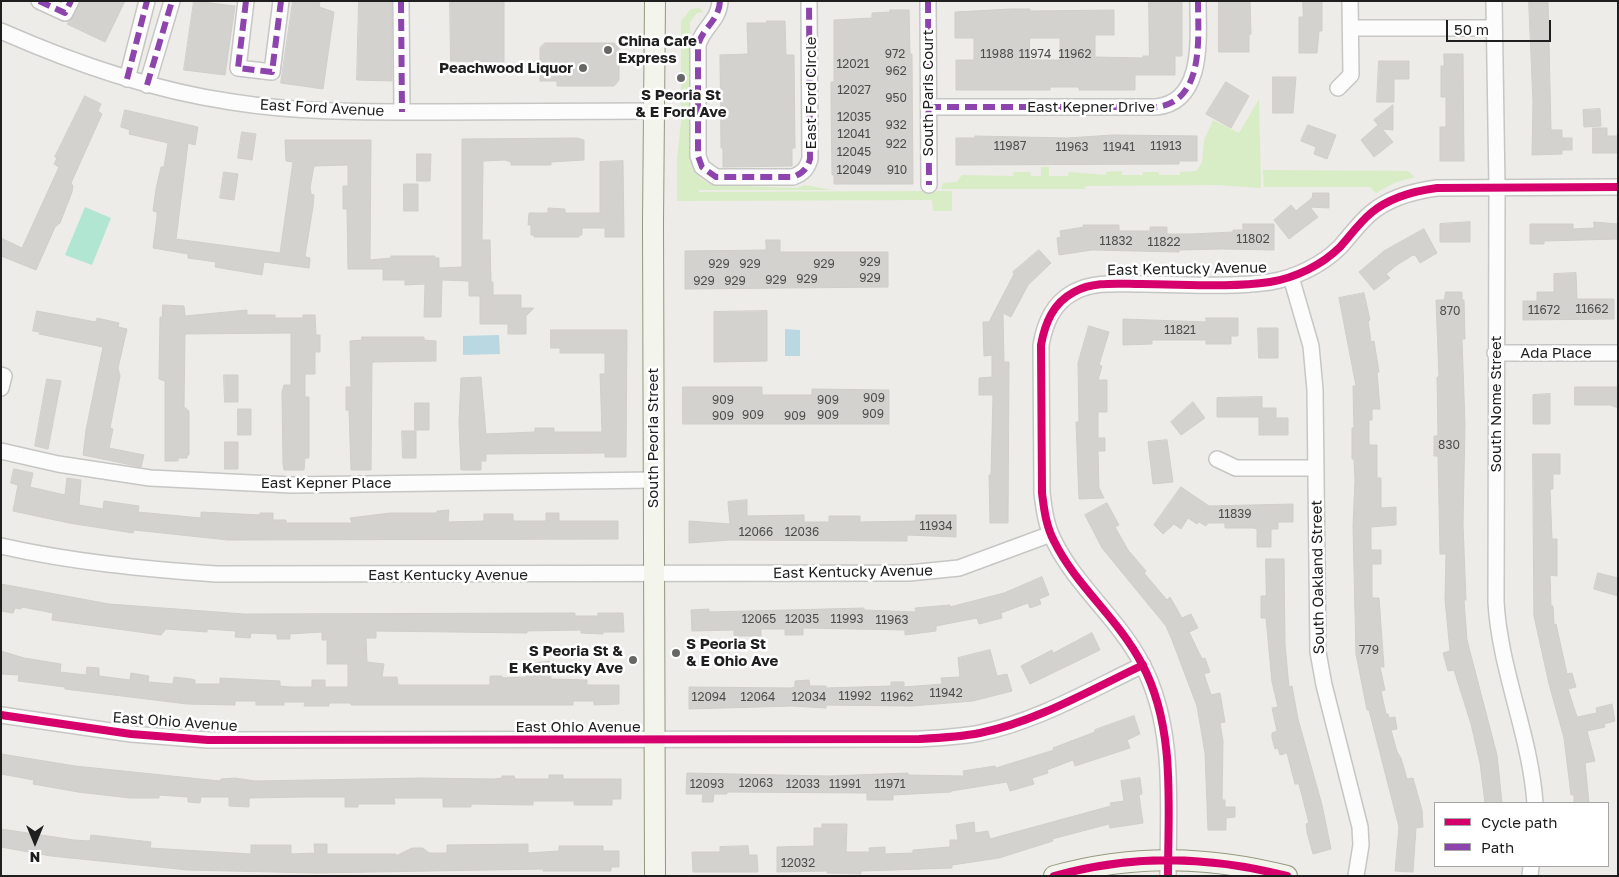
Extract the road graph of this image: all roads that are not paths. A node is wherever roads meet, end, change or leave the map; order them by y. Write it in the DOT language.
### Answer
graph roads {
  1 [pos="39,1"];
  2 [pos="70,1"];
  3 [pos="148,1"];
  4 [pos="172,1"];
  5 [pos="246,1"];
  6 [pos="281,1"];
  7 [pos="401,1"];
  8 [pos="655,1"];
  9 [pos="720,1"];
  10 [pos="809,1"];
  11 [pos="928,1"];
  12 [pos="1198,1"];
  13 [pos="1350,1"];
  14 [pos="1494,1"];
  15 [pos="1350,28"];
  16 [pos="1494,28"];
  17 [pos="1,31"];
  18 [pos="127,79"];
  19 [pos="147,85"];
  20 [pos="1338,88"];
  21 [pos="928,107"];
  22 [pos="655,111"];
  23 [pos="402,112"];
  24 [pos="928,185"];
  25 [pos="1497,187"];
  26 [pos="1618,187"];
  27 [pos="1291,277"];
  28 [pos="1495,353"];
  29 [pos="1618,353"];
  30 [pos="1,375"];
  31 [pos="1,388"];
  32 [pos="1,451"];
  33 [pos="1217,459"];
  34 [pos="1316,468"];
  35 [pos="654,480"];
  36 [pos="1050,534"];
  37 [pos="1,546"];
  38 [pos="654,575"];
  39 [pos="1143,665"];
  40 [pos="1,715"];
  41 [pos="655,740"];
  42 [pos="1534,802"];
  43 [pos="1168,867"];
  44 [pos="655,876"];
  45 [pos="1054,876"];
  46 [pos="1287,876"];
  47 [pos="1356,876"];
  1 -- 2 [label="street"];
  3 -- 18 [label="street"];
  4 -- 19 [label="street"];
  5 -- 6 [label="street"];
  7 -- 23 [label="street"];
  8 -- 22 [label="main road, South Peoria Street"];
  9 -- 10 [label="street, East Ford Circle"];
  11 -- 21 [label="street, South Paris Court"];
  12 -- 21 [label="street, East Kepner Drive"];
  13 -- 15 [label="street"];
  14 -- 16 [label="street, South Nome Street"];
  15 -- 16 [label="street"];
  15 -- 20 [label="street"];
  16 -- 25 [label="street, South Nome Street"];
  17 -- 18 [label="street, East Ford Avenue"];
  18 -- 19 [label="street, East Ford Avenue"];
  19 -- 23 [label="street, East Ford Avenue"];
  21 -- 24 [label="street, South Paris Court"];
  22 -- 23 [label="street, East Ford Avenue"];
  22 -- 35 [label="main road, South Peoria Street"];
  25 -- 26 [label="street, East Kentucky Avenue"];
  25 -- 27 [label="street, East Kentucky Avenue"];
  25 -- 28 [label="street, South Nome Street"];
  27 -- 34 [label="street, South Oakland Street"];
  27 -- 36 [label="street, East Kentucky Avenue"];
  28 -- 29 [label="street, Ada Place"];
  28 -- 42 [label="street, South Nome Street"];
  30 -- 31 [label="street"];
  32 -- 35 [label="street, East Kepner Place"];
  33 -- 34 [label="street"];
  34 -- 47 [label="street, South Oakland Street"];
  35 -- 38 [label="main road, South Peoria Street"];
  36 -- 38 [label="street, East Kentucky Avenue"];
  36 -- 39 [label="street"];
  37 -- 38 [label="street, East Kentucky Avenue"];
  38 -- 41 [label="main road, South Peoria Street"];
  39 -- 41 [label="street, East Ohio Avenue"];
  39 -- 43 [label="street"];
  40 -- 41 [label="street, East Ohio Avenue"];
  41 -- 44 [label="main road, South Peoria Street"];
  43 -- 45 [label="main road"];
  43 -- 46 [label="main road"];
}
